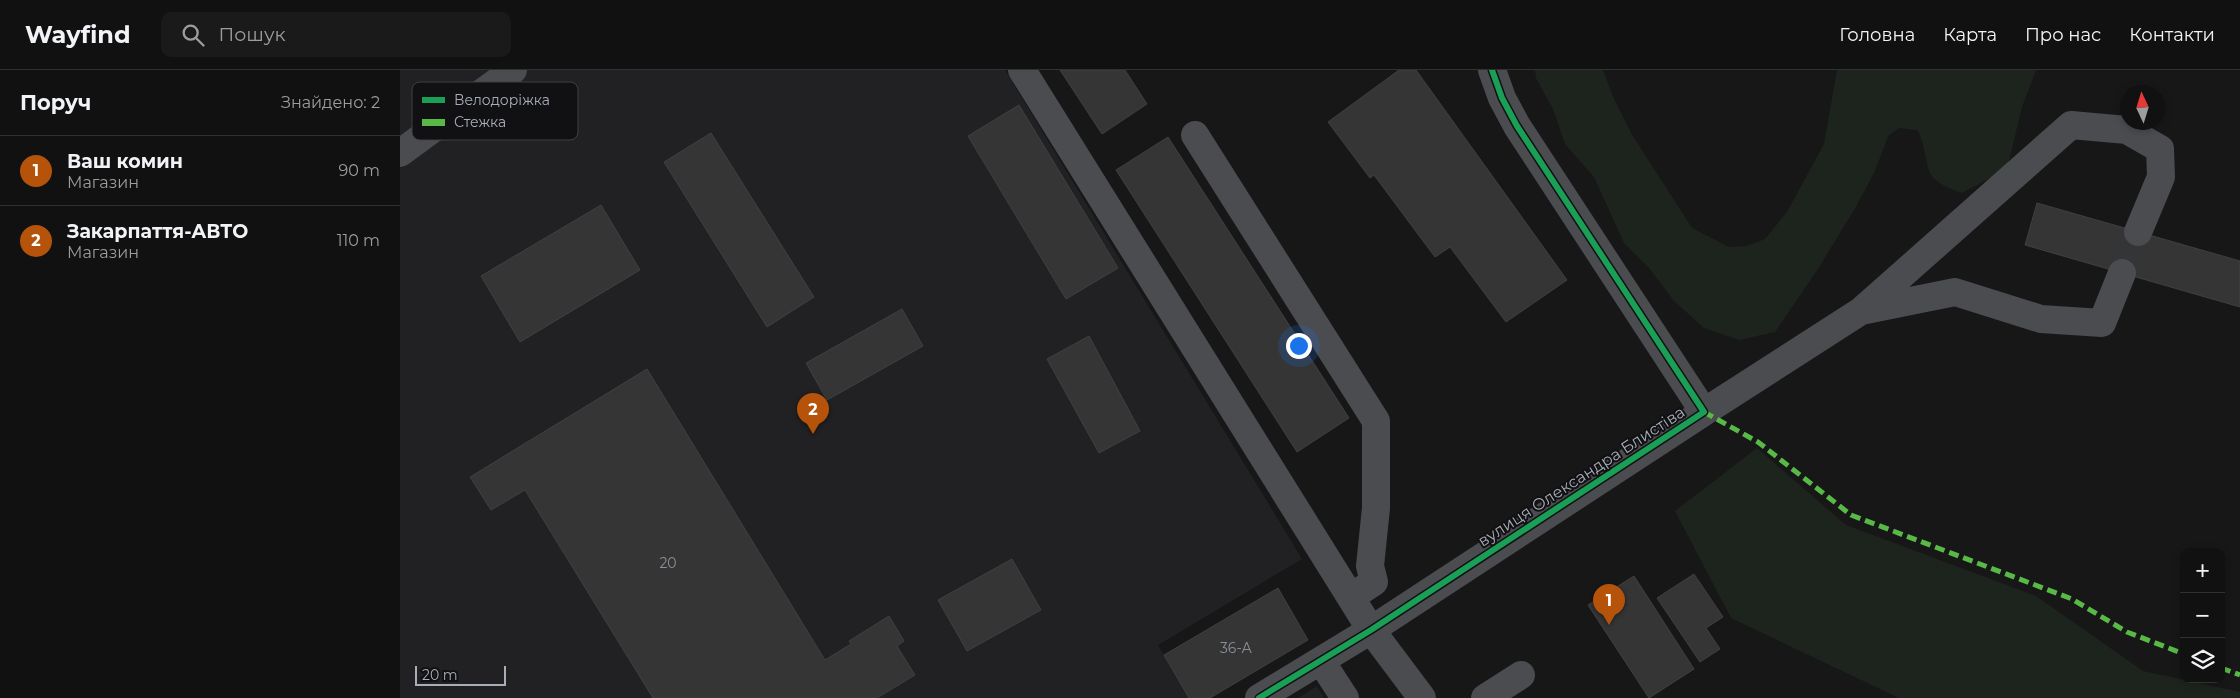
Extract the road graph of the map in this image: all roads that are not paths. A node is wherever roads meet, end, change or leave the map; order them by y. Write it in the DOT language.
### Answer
graph roads {
  1 [pos="513,70"];
  2 [pos="1022,70"];
  3 [pos="1492,70"];
  4 [pos="497,82"];
  5 [pos="1195,135"];
  6 [pos="418,140"];
  7 [pos="400,153"];
  8 [pos="2138,232"];
  9 [pos="2122,273"];
  10 [pos="1861,311"];
  11 [pos="1704,412"];
  12 [pos="1350,597"];
  13 [pos="1372,630"];
  14 [pos="1320,661"];
  15 [pos="1521,675"];
  16 [pos="1415,696"];
  17 [pos="1259,698"];
  18 [pos="1344,698"];
  19 [pos="1485,698"];
  1 -- 4 [label="street"];
  2 -- 12 [label="street"];
  3 -- 11 [label="street, вулиця Олександра Блистіва"];
  5 -- 12 [label="street"];
  6 -- 7 [label="street"];
  8 -- 10 [label="street"];
  9 -- 10 [label="street"];
  10 -- 11 [label="street"];
  11 -- 13 [label="street, вулиця Олександра Блистіва"];
  12 -- 13 [label="street"];
  13 -- 14 [label="street, вулиця Олександра Блистіва"];
  13 -- 16 [label="street"];
  14 -- 17 [label="street, вулиця Олександра Блистіва"];
  14 -- 18 [label="street"];
  15 -- 19 [label="street"];
}
